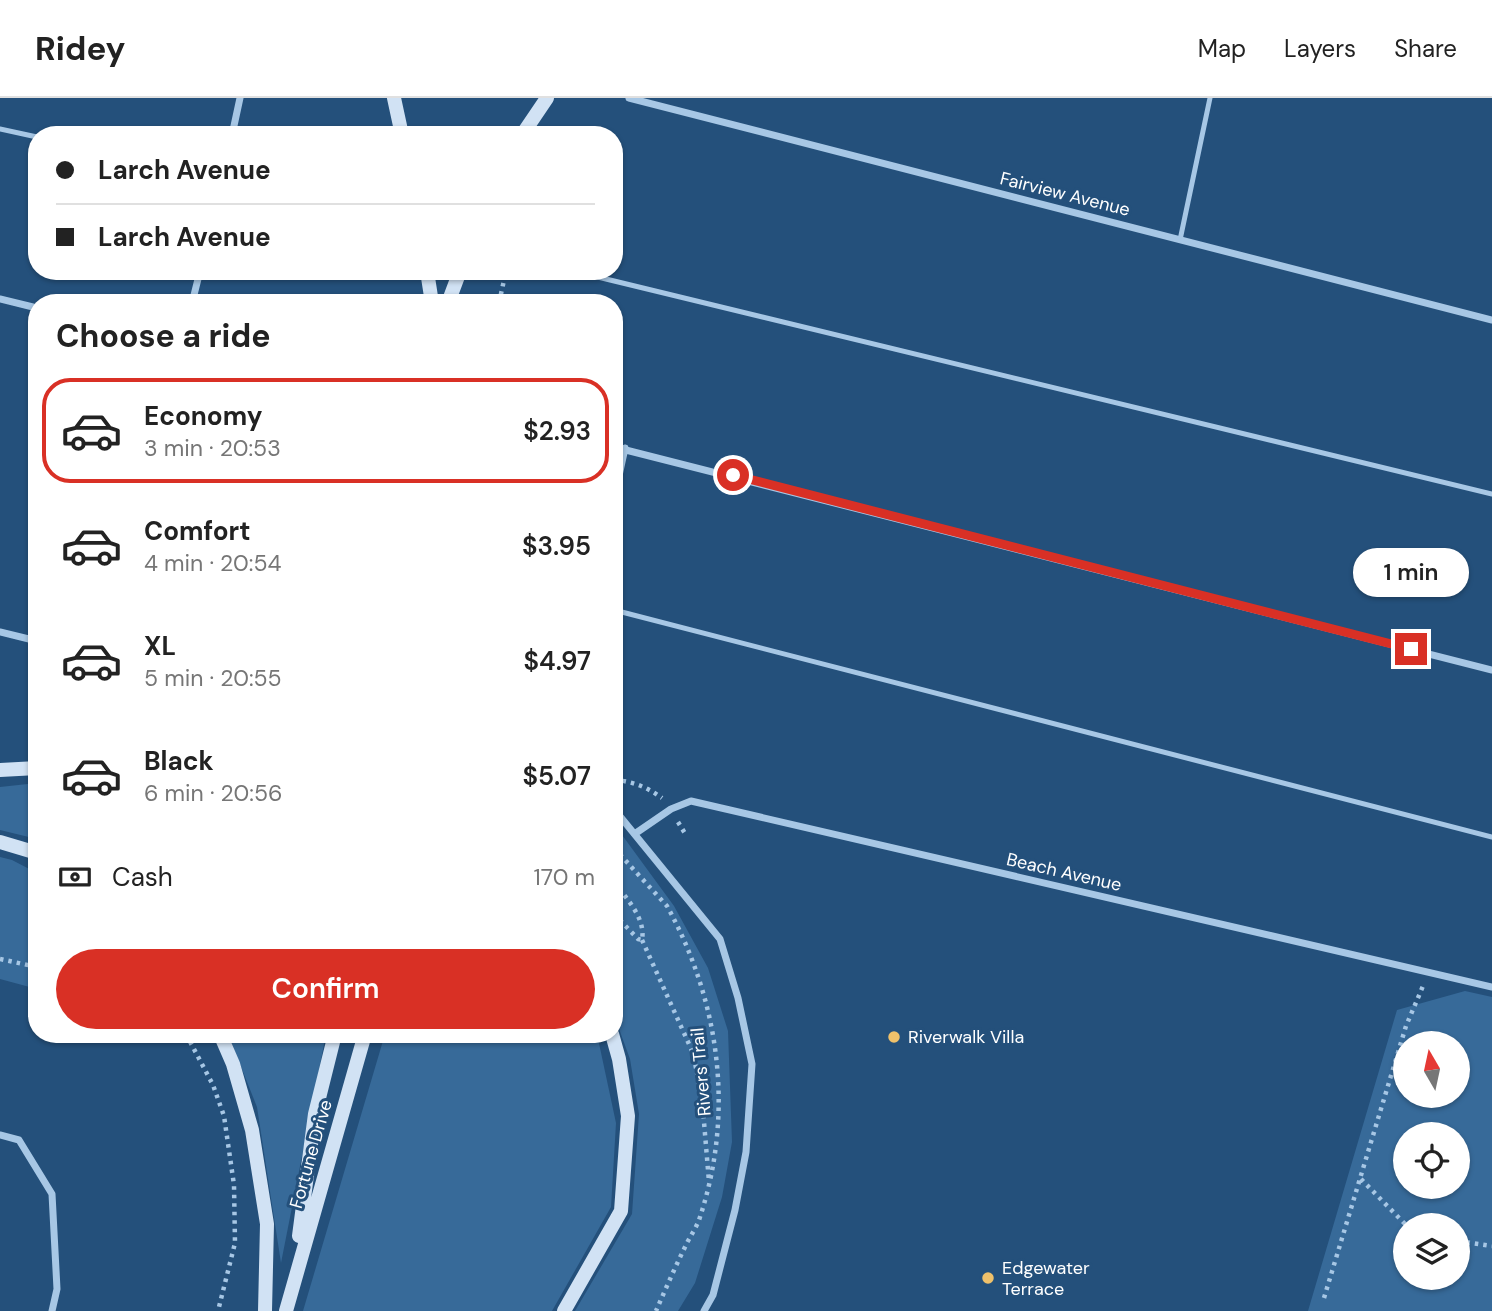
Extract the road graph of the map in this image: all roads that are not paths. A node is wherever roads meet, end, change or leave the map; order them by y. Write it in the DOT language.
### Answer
graph roads {
  1 [pos="240,98"];
  2 [pos="394,98"];
  3 [pos="547,98"];
  4 [pos="629,98"];
  5 [pos="1210,98"];
  6 [pos="234,126"];
  7 [pos="400,126"];
  8 [pos="528,126"];
  9 [pos="0,128"];
  10 [pos="28,135"];
  11 [pos="1180,240"];
  12 [pos="610,280"];
  13 [pos="0,299"];
  14 [pos="28,306"];
  15 [pos="1492,320"];
  16 [pos="625,448"];
  17 [pos="623,457"];
  18 [pos="1492,494"];
  19 [pos="623,612"];
  20 [pos="0,632"];
  21 [pos="28,639"];
  22 [pos="1492,670"];
  23 [pos="28,768"];
  24 [pos="0,770"];
  25 [pos="623,819"];
  26 [pos="636,833"];
  27 [pos="1492,837"];
  28 [pos="0,842"];
  29 [pos="28,850"];
  30 [pos="1492,987"];
  31 [pos="224,1043"];
  32 [pos="333,1043"];
  33 [pos="362,1043"];
  34 [pos="615,1043"];
  35 [pos="0,1135"];
  36 [pos="293,1284"];
  37 [pos="52,1311"];
  38 [pos="264,1311"];
  39 [pos="286,1311"];
  40 [pos="564,1311"];
  41 [pos="704,1311"];
  1 -- 6 [label="street"];
  2 -- 7 [label="main road"];
  3 -- 8 [label="main road"];
  4 -- 11 [label="street, Fairview Avenue"];
  5 -- 11 [label="lane"];
  9 -- 10 [label="lane"];
  11 -- 15 [label="street, Fairview Avenue"];
  12 -- 18 [label="lane"];
  13 -- 14 [label="street"];
  16 -- 17 [label="street"];
  16 -- 22 [label="street"];
  19 -- 27 [label="lane"];
  20 -- 21 [label="street"];
  23 -- 24 [label="main road"];
  25 -- 26 [label="street"];
  26 -- 30 [label="street, Beach Avenue"];
  26 -- 41 [label="street"];
  28 -- 29 [label="main road"];
  31 -- 38 [label="main road"];
  32 -- 36 [label="main road, Fortune Drive"];
  33 -- 36 [label="main road, Fortune Drive"];
  34 -- 40 [label="main road"];
  35 -- 37 [label="street"];
  36 -- 39 [label="main road, Fortune Drive"];
}
